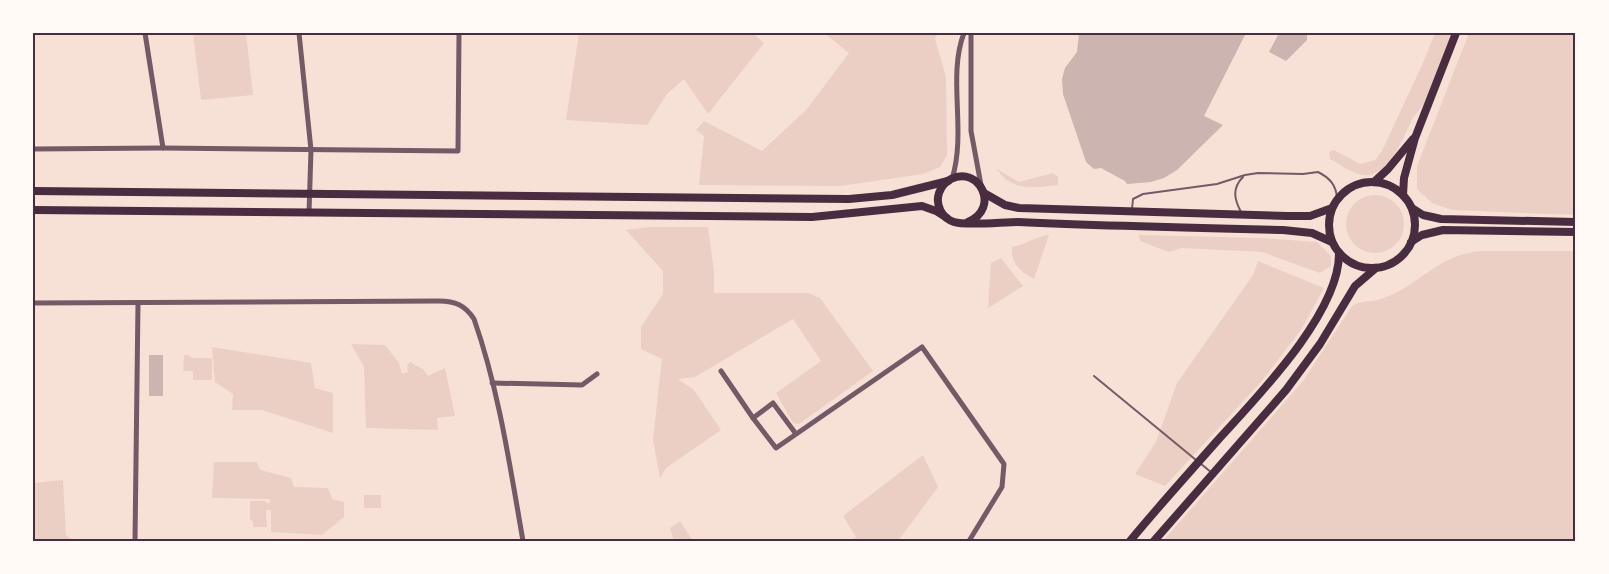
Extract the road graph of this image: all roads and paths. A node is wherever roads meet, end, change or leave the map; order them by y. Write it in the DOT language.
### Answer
graph roads {
  1 [pos="145,33"];
  2 [pos="299,33"];
  3 [pos="459,33"];
  4 [pos="964,33"];
  5 [pos="971,33"];
  6 [pos="1456,33"];
  7 [pos="1415,138"];
  8 [pos="163,148"];
  9 [pos="33,149"];
  10 [pos="311,150"];
  11 [pos="1245,175"];
  12 [pos="950,180"];
  13 [pos="1374,182"];
  14 [pos="983,190"];
  15 [pos="33,191"];
  16 [pos="309,194"];
  17 [pos="1403,195"];
  18 [pos="1337,198"];
  19 [pos="1332,208"];
  20 [pos="1411,208"];
  21 [pos="33,210"];
  22 [pos="309,213"];
  23 [pos="1132,213"];
  24 [pos="1245,216"];
  25 [pos="947,218"];
  26 [pos="968,222"];
  27 [pos="1576,222"];
  28 [pos="1130,226"];
  29 [pos="1576,232"];
  30 [pos="1332,242"];
  31 [pos="1411,242"];
  32 [pos="1339,253"];
  33 [pos="1376,268"];
  34 [pos="33,303"];
  35 [pos="138,303"];
  36 [pos="721,371"];
  37 [pos="597,374"];
  38 [pos="1094,376"];
  39 [pos="492,383"];
  40 [pos="753,418"];
  41 [pos="796,434"];
  42 [pos="1199,462"];
  43 [pos="1212,473"];
  44 [pos="135,541"];
  45 [pos="524,541"];
  46 [pos="969,541"];
  47 [pos="1130,541"];
  48 [pos="1154,541"];
  1 -- 8 [label="street"];
  2 -- 10 [label="street"];
  3 -- 10 [label="street"];
  4 -- 12 [label="street"];
  5 -- 14 [label="street"];
  6 -- 7 [label="main road"];
  7 -- 13 [label="main road"];
  7 -- 17 [label="main road"];
  8 -- 9 [label="street"];
  8 -- 10 [label="street"];
  10 -- 16 [label="street"];
  11 -- 18 [label="lane"];
  11 -- 23 [label="lane"];
  11 -- 24 [label="lane"];
  12 -- 14 [label="main road"];
  12 -- 16 [label="main road"];
  12 -- 25 [label="main road"];
  13 -- 17 [label="main road"];
  13 -- 18 [label="main road"];
  14 -- 23 [label="main road"];
  14 -- 26 [label="main road"];
  15 -- 16 [label="main road"];
  16 -- 22 [label="street"];
  17 -- 20 [label="main road"];
  18 -- 19 [label="main road"];
  19 -- 24 [label="main road"];
  19 -- 30 [label="main road"];
  20 -- 27 [label="main road"];
  20 -- 31 [label="main road"];
  21 -- 22 [label="main road"];
  22 -- 25 [label="main road"];
  23 -- 24 [label="main road"];
  23 -- 28 [label="lane"];
  25 -- 26 [label="main road"];
  26 -- 28 [label="main road"];
  28 -- 30 [label="main road"];
  29 -- 31 [label="main road"];
  30 -- 32 [label="main road"];
  31 -- 33 [label="main road"];
  32 -- 33 [label="main road"];
  32 -- 42 [label="main road"];
  33 -- 43 [label="main road"];
  34 -- 35 [label="street"];
  35 -- 39 [label="street"];
  35 -- 44 [label="street"];
  36 -- 40 [label="street"];
  37 -- 39 [label="street"];
  38 -- 42 [label="lane"];
  39 -- 45 [label="street"];
  40 -- 41 [label="street"];
  40 -- 41 [label="street"];
  41 -- 46 [label="street"];
  42 -- 43 [label="lane"];
  42 -- 47 [label="main road"];
  43 -- 48 [label="main road"];
}
